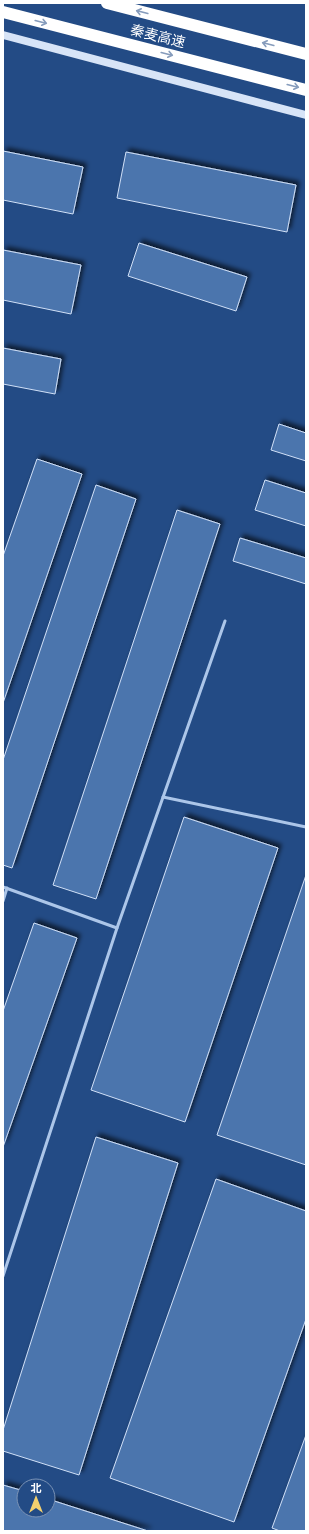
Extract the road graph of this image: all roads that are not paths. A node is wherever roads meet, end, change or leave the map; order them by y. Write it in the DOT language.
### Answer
graph roads {
  1 [pos="107,3"];
  2 [pos="3,12"];
  3 [pos="3,35"];
  4 [pos="306,54"];
  5 [pos="306,90"];
  6 [pos="306,115"];
  7 [pos="224,621"];
  8 [pos="163,797"];
  9 [pos="306,827"];
  10 [pos="3,887"];
  11 [pos="8,888"];
  12 [pos="3,901"];
  13 [pos="117,928"];
  14 [pos="3,1276"];
  4 -- 1 [label="highway, 秦麦高速, one-way"];
  2 -- 5 [label="highway, 秦麦高速, one-way"];
  3 -- 6 [label="main road"];
  7 -- 8 [label="lane"];
  8 -- 9 [label="lane"];
  8 -- 13 [label="lane"];
  10 -- 11 [label="lane"];
  11 -- 12 [label="lane"];
  11 -- 13 [label="lane"];
  13 -- 14 [label="lane"];
}
